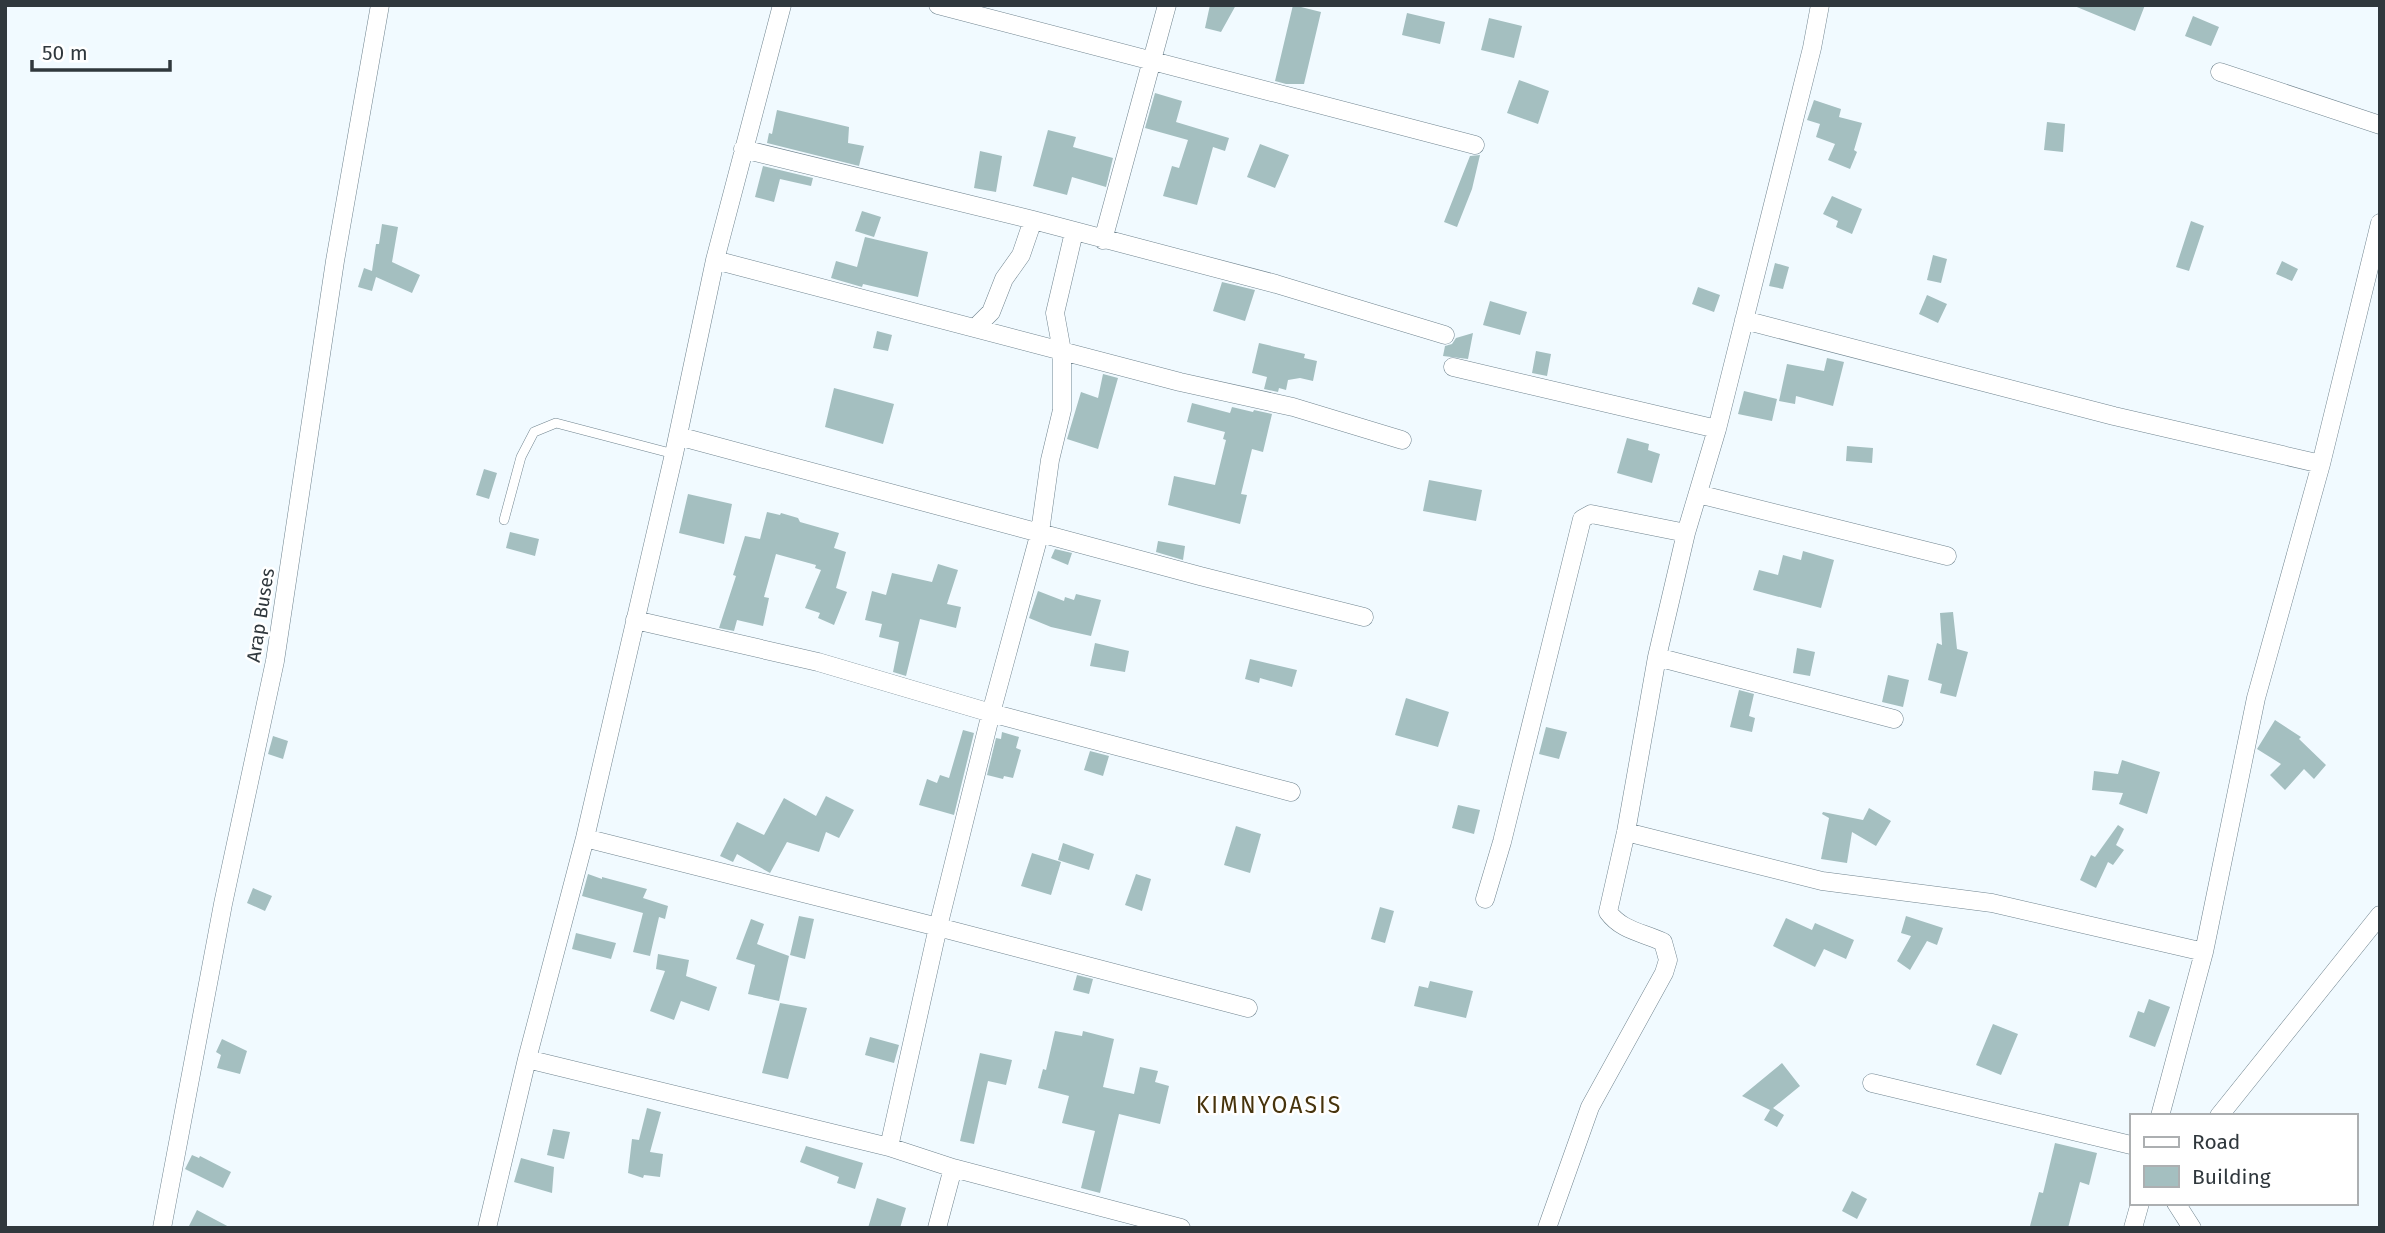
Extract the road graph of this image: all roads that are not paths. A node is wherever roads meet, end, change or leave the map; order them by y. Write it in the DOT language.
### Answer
graph roads {
  1 [pos="380,5"];
  2 [pos="782,5"];
  3 [pos="937,5"];
  4 [pos="1167,5"];
  5 [pos="1820,5"];
  6 [pos="1151,61"];
  7 [pos="2220,72"];
  8 [pos="2380,125"];
  9 [pos="1475,145"];
  10 [pos="743,149"];
  11 [pos="1033,220"];
  12 [pos="2380,223"];
  13 [pos="1074,232"];
  14 [pos="1103,240"];
  15 [pos="715,260"];
  16 [pos="1744,320"];
  17 [pos="975,328"];
  18 [pos="1445,335"];
  19 [pos="1062,351"];
  20 [pos="1453,367"];
  21 [pos="1717,429"];
  22 [pos="678,436"];
  23 [pos="1402,439"];
  24 [pos="674,454"];
  25 [pos="2321,464"];
  26 [pos="1698,494"];
  27 [pos="504,520"];
  28 [pos="1040,532"];
  29 [pos="1686,533"];
  30 [pos="1947,556"];
  31 [pos="1364,617"];
  32 [pos="635,620"];
  33 [pos="1657,657"];
  34 [pos="991,713"];
  35 [pos="1895,719"];
  36 [pos="1292,792"];
  37 [pos="1626,832"];
  38 [pos="585,838"];
  39 [pos="1485,899"];
  40 [pos="2380,915"];
  41 [pos="938,927"];
  42 [pos="2204,952"];
  43 [pos="1248,1008"];
  44 [pos="527,1059"];
  45 [pos="1872,1083"];
  46 [pos="2161,1114"];
  47 [pos="2221,1114"];
  48 [pos="2130,1145"];
  49 [pos="889,1147"];
  50 [pos="953,1168"];
  51 [pos="2139,1205"];
  52 [pos="2177,1205"];
  53 [pos="162,1228"];
  54 [pos="487,1228"];
  55 [pos="937,1228"];
  56 [pos="1181,1228"];
  57 [pos="1547,1228"];
  58 [pos="2133,1228"];
  59 [pos="2192,1228"];
  1 -- 53 [label="street, Arap Buses"];
  2 -- 10 [label="street"];
  3 -- 6 [label="street"];
  4 -- 6 [label="street"];
  5 -- 16 [label="street"];
  6 -- 9 [label="street"];
  6 -- 14 [label="street"];
  7 -- 8 [label="street"];
  10 -- 11 [label="street"];
  10 -- 15 [label="street"];
  11 -- 13 [label="street"];
  11 -- 17 [label="street"];
  12 -- 25 [label="street"];
  13 -- 14 [label="street"];
  13 -- 19 [label="street"];
  14 -- 18 [label="street"];
  15 -- 17 [label="street"];
  15 -- 22 [label="street"];
  16 -- 21 [label="street"];
  16 -- 25 [label="street"];
  17 -- 19 [label="street"];
  19 -- 23 [label="street"];
  19 -- 28 [label="street"];
  20 -- 21 [label="street"];
  21 -- 26 [label="street"];
  22 -- 24 [label="street"];
  22 -- 28 [label="street"];
  24 -- 27 [label="lane"];
  24 -- 32 [label="street"];
  25 -- 42 [label="street"];
  26 -- 29 [label="street"];
  26 -- 30 [label="street"];
  28 -- 31 [label="street"];
  28 -- 34 [label="street"];
  29 -- 33 [label="street"];
  29 -- 39 [label="street"];
  32 -- 34 [label="street"];
  32 -- 38 [label="street"];
  33 -- 35 [label="street"];
  33 -- 37 [label="street"];
  34 -- 36 [label="street"];
  34 -- 41 [label="street"];
  37 -- 42 [label="street"];
  37 -- 57 [label="street"];
  38 -- 41 [label="street"];
  38 -- 44 [label="street"];
  40 -- 47 [label="street"];
  41 -- 43 [label="street"];
  41 -- 49 [label="street"];
  42 -- 46 [label="street"];
  44 -- 49 [label="street"];
  44 -- 54 [label="street"];
  45 -- 48 [label="street"];
  49 -- 50 [label="street"];
  50 -- 55 [label="street"];
  50 -- 56 [label="street"];
  51 -- 58 [label="street"];
  52 -- 59 [label="street"];
}
